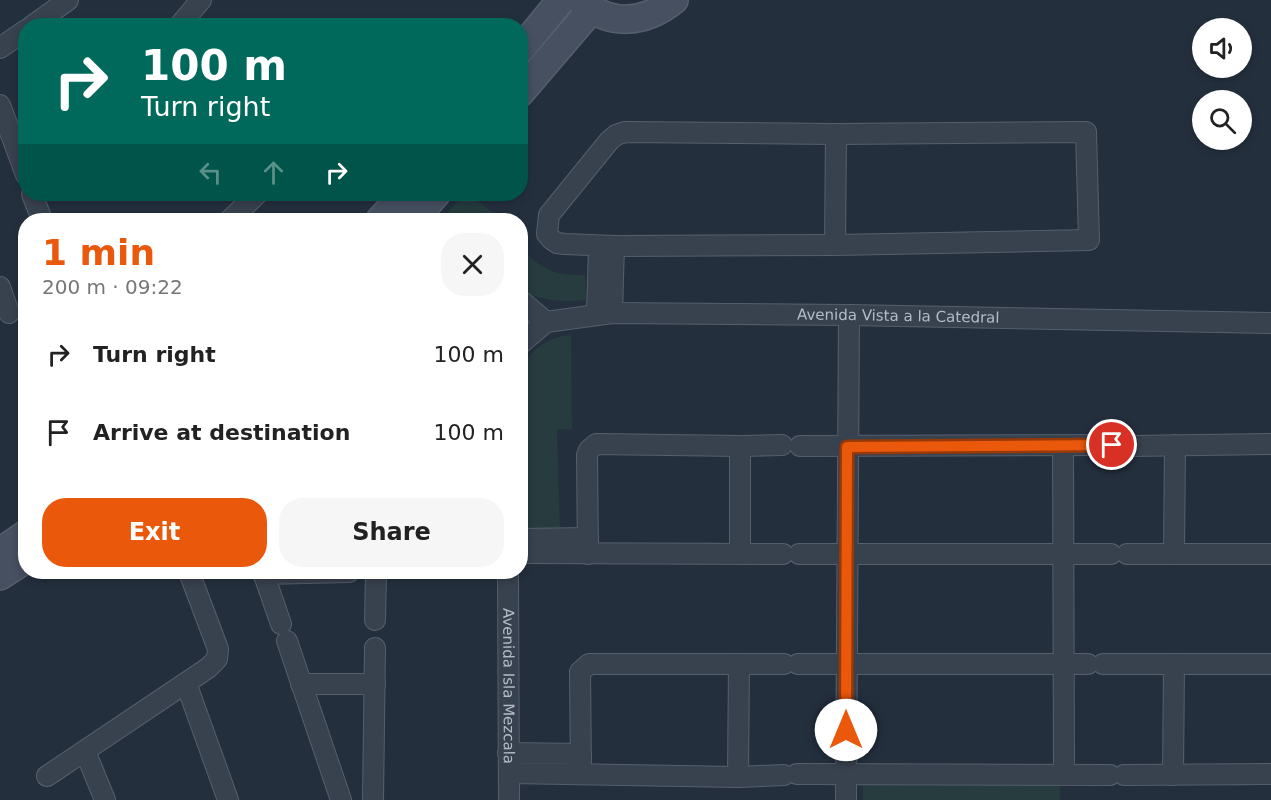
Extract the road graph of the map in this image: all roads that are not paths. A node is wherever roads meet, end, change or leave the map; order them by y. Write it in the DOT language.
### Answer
graph roads {
  1 [pos="68,0"];
  2 [pos="201,0"];
  3 [pos="561,0"];
  4 [pos="674,0"];
  5 [pos="585,5"];
  6 [pos="43,18"];
  7 [pos="186,18"];
  8 [pos="18,36"];
  9 [pos="528,40"];
  10 [pos="0,48"];
  11 [pos="528,82"];
  12 [pos="0,105"];
  13 [pos="836,134"];
  14 [pos="18,153"];
  15 [pos="250,201"];
  16 [pos="418,206"];
  17 [pos="237,213"];
  18 [pos="400,213"];
  19 [pos="835,245"];
  20 [pos="607,246"];
  21 [pos="0,288"];
  22 [pos="9,313"];
  23 [pos="604,313"];
  24 [pos="854,315"];
  25 [pos="1271,323"];
  26 [pos="532,333"];
  27 [pos="1271,444"];
  28 [pos="1175,445"];
  29 [pos="740,446"];
  30 [pos="852,447"];
  31 [pos="1063,447"];
  32 [pos="18,540"];
  33 [pos="528,540"];
  34 [pos="588,546"];
  35 [pos="0,552"];
  36 [pos="528,552"];
  37 [pos="740,554"];
  38 [pos="847,554"];
  39 [pos="1064,554"];
  40 [pos="1174,554"];
  41 [pos="1271,554"];
  42 [pos="18,564"];
  43 [pos="0,576"];
  44 [pos="192,579"];
  45 [pos="265,579"];
  46 [pos="376,579"];
  47 [pos="508,579"];
  48 [pos="375,620"];
  49 [pos="375,648"];
  50 [pos="739,664"];
  51 [pos="846,664"];
  52 [pos="1064,664"];
  53 [pos="1174,664"];
  54 [pos="1271,664"];
  55 [pos="186,683"];
  56 [pos="301,684"];
  57 [pos="375,684"];
  58 [pos="85,750"];
  59 [pos="581,754"];
  60 [pos="509,763"];
  61 [pos="581,773"];
  62 [pos="846,774"];
  63 [pos="1064,774"];
  64 [pos="1271,774"];
  65 [pos="1173,775"];
  66 [pos="47,776"];
  67 [pos="738,777"];
  68 [pos="105,800"];
  69 [pos="228,800"];
  70 [pos="341,800"];
  71 [pos="373,800"];
  72 [pos="509,800"];
  73 [pos="846,800"];
  1 -- 6 [label="street"];
  2 -- 7 [label="street"];
  3 -- 9 [label="main road"];
  4 -- 5 [label="main road"];
  5 -- 11 [label="main road"];
  8 -- 10 [label="street"];
  12 -- 14 [label="street"];
  13 -- 19 [label="street"];
  13 -- 19 [label="street"];
  13 -- 20 [label="street"];
  15 -- 17 [label="street"];
  16 -- 18 [label="main road"];
  19 -- 20 [label="street"];
  20 -- 23 [label="street"];
  21 -- 22 [label="street"];
  23 -- 24 [label="street, Avenida Vista a la Catedral"];
  23 -- 26 [label="street, Avenida Vista a la Catedral"];
  24 -- 25 [label="street, Avenida Vista a la Catedral"];
  24 -- 30 [label="street"];
  27 -- 28 [label="street"];
  28 -- 31 [label="street"];
  28 -- 40 [label="street"];
  29 -- 30 [label="street"];
  29 -- 34 [label="street"];
  29 -- 37 [label="street"];
  30 -- 31 [label="street"];
  30 -- 38 [label="street"];
  31 -- 39 [label="street"];
  32 -- 35 [label="main road"];
  33 -- 34 [label="street"];
  34 -- 36 [label="street"];
  34 -- 37 [label="street"];
  37 -- 38 [label="street"];
  38 -- 39 [label="street"];
  38 -- 51 [label="street"];
  39 -- 40 [label="street"];
  39 -- 52 [label="street"];
  40 -- 41 [label="street"];
  42 -- 43 [label="main road"];
  44 -- 55 [label="street"];
  45 -- 56 [label="street"];
  46 -- 48 [label="street"];
  47 -- 60 [label="street, Avenida Isla Mezcala"];
  49 -- 57 [label="street"];
  50 -- 51 [label="street"];
  50 -- 59 [label="street"];
  50 -- 67 [label="street"];
  51 -- 52 [label="street"];
  51 -- 62 [label="street"];
  52 -- 53 [label="street"];
  52 -- 63 [label="street"];
  53 -- 54 [label="street"];
  53 -- 65 [label="street"];
  55 -- 58 [label="street"];
  55 -- 69 [label="street"];
  56 -- 57 [label="street"];
  56 -- 70 [label="street"];
  57 -- 71 [label="street"];
  58 -- 66 [label="street"];
  58 -- 68 [label="street"];
  59 -- 60 [label="street"];
  59 -- 61 [label="street"];
  60 -- 61 [label="street"];
  60 -- 72 [label="street, Avenida Isla Mezcala"];
  61 -- 67 [label="street"];
  62 -- 63 [label="street"];
  62 -- 67 [label="street"];
  62 -- 73 [label="street"];
  63 -- 65 [label="street"];
  64 -- 65 [label="street"];
}
